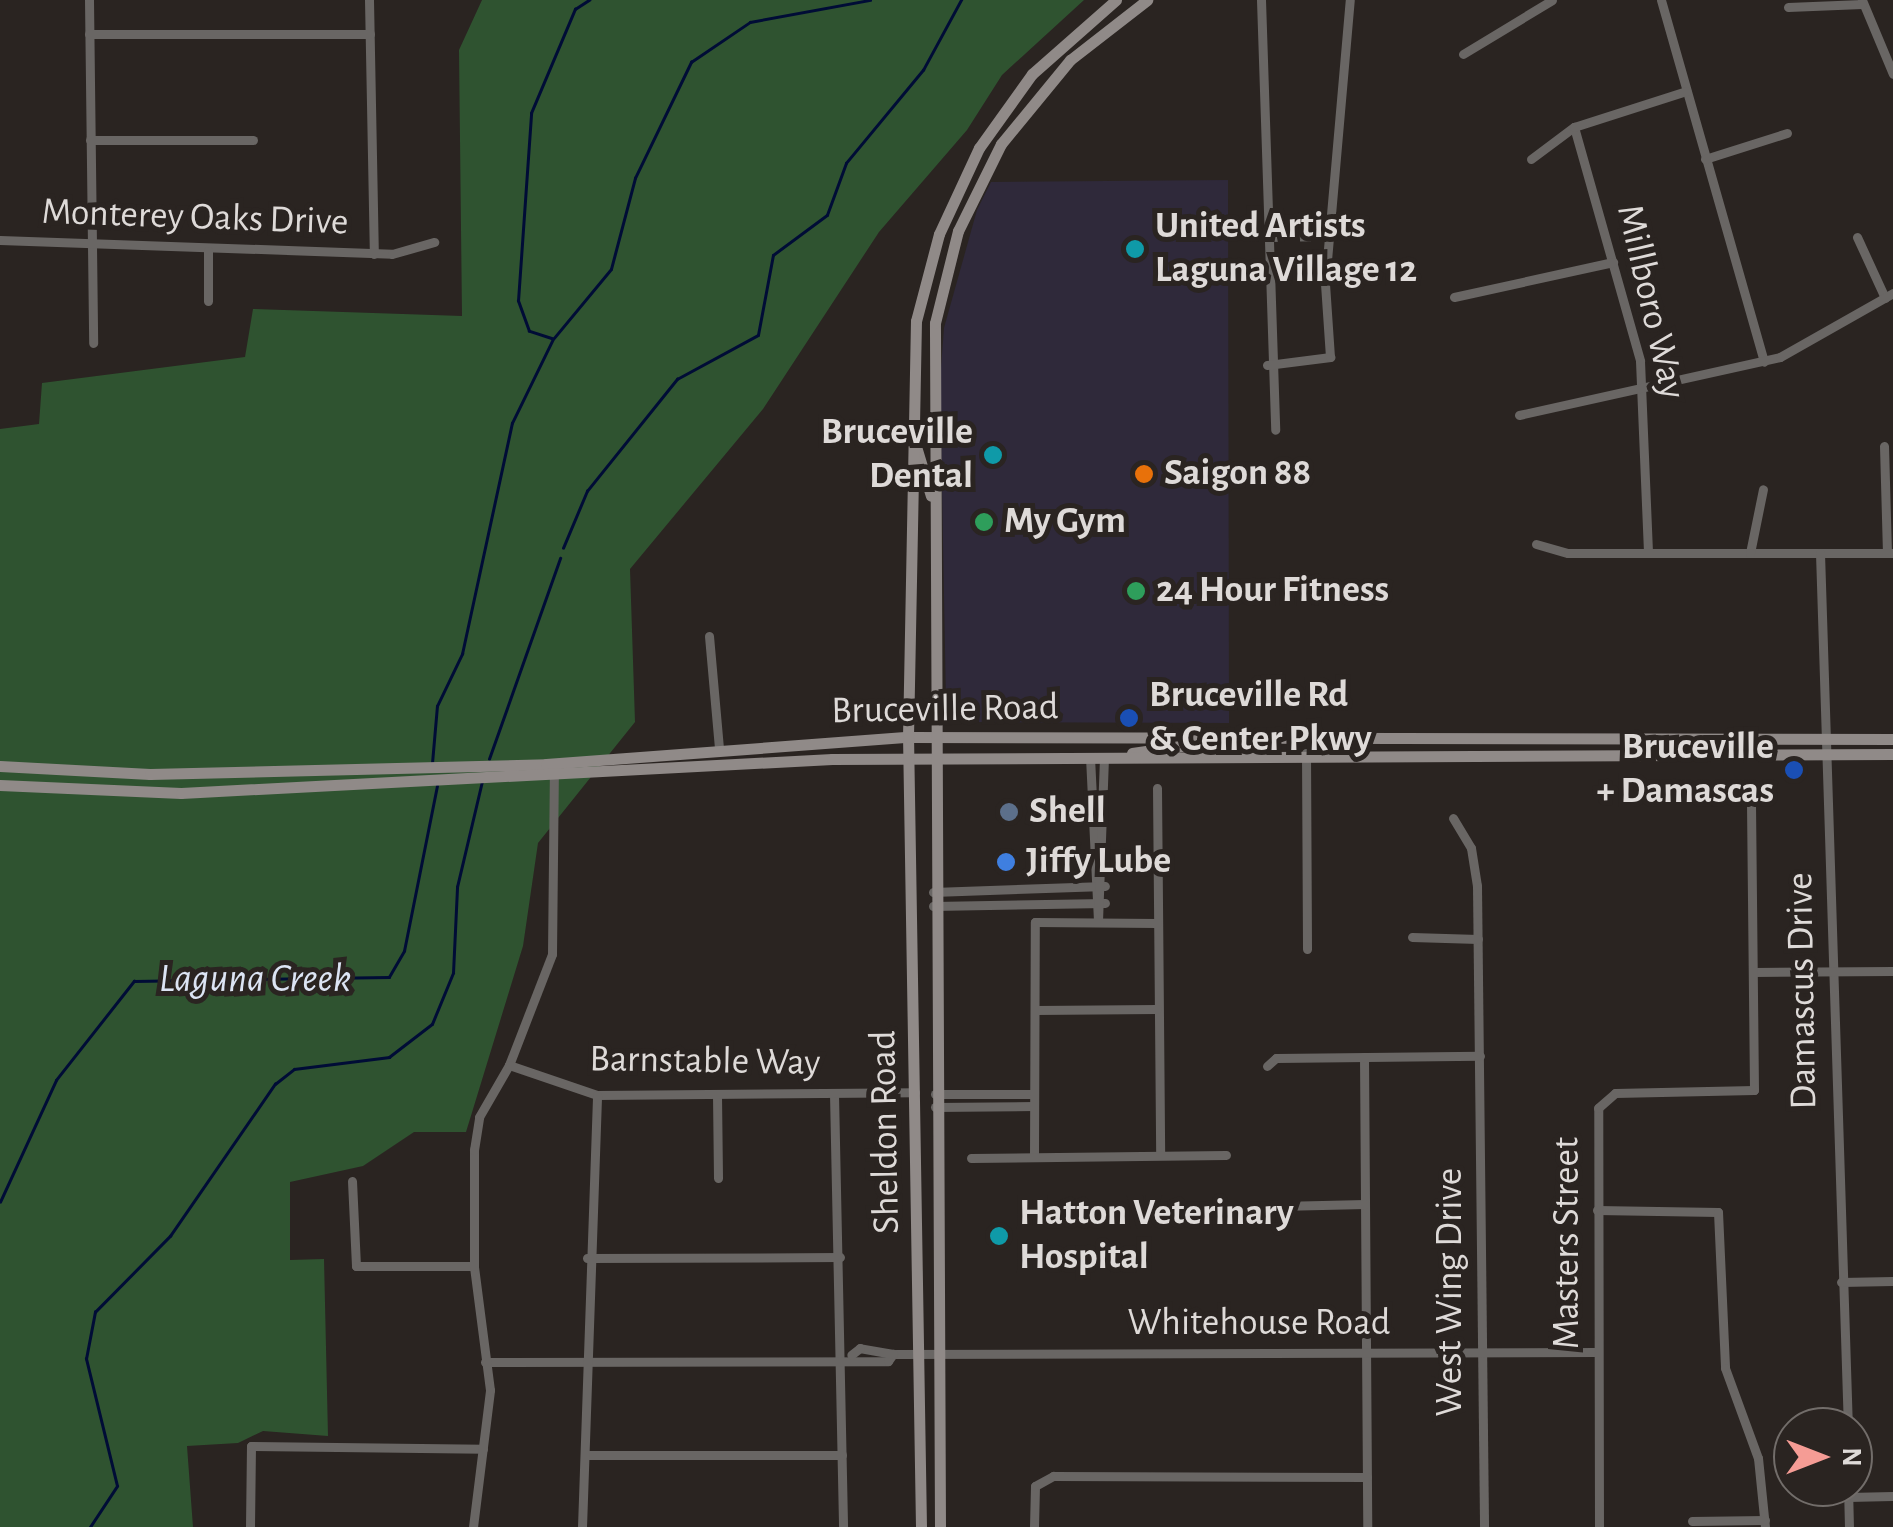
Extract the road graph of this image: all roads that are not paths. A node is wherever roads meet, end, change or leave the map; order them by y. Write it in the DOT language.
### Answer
graph roads {
  1 [pos="89,0"];
  2 [pos="369,0"];
  3 [pos="1116,0"];
  4 [pos="1147,0"];
  5 [pos="1261,0"];
  6 [pos="1350,0"];
  7 [pos="1552,0"];
  8 [pos="1661,0"];
  9 [pos="1862,2"];
  10 [pos="1788,7"];
  11 [pos="89,34"];
  12 [pos="370,34"];
  13 [pos="1463,54"];
  14 [pos="1893,74"];
  15 [pos="1686,91"];
  16 [pos="1574,127"];
  17 [pos="1787,133"];
  18 [pos="90,140"];
  19 [pos="253,140"];
  20 [pos="1531,159"];
  21 [pos="1705,159"];
  22 [pos="1265,236"];
  23 [pos="1329,236"];
  24 [pos="1857,237"];
  25 [pos="0,240"];
  26 [pos="434,242"];
  27 [pos="88,250"];
  28 [pos="208,250"];
  29 [pos="374,254"];
  30 [pos="1613,262"];
  31 [pos="925,282"];
  32 [pos="943,284"];
  33 [pos="1889,295"];
  34 [pos="1454,297"];
  35 [pos="921,299"];
  36 [pos="208,301"];
  37 [pos="940,302"];
  38 [pos="92,343"];
  39 [pos="1764,362"];
  40 [pos="1267,365"];
  41 [pos="1645,392"];
  42 [pos="1519,415"];
  43 [pos="911,429"];
  44 [pos="1275,430"];
  45 [pos="1884,446"];
  46 [pos="1764,489"];
  47 [pos="930,496"];
  48 [pos="1536,544"];
  49 [pos="1648,553"];
  50 [pos="1820,553"];
  51 [pos="1890,553"];
  52 [pos="1750,554"];
  53 [pos="709,636"];
  54 [pos="908,737"];
  55 [pos="932,737"];
  56 [pos="1218,737"];
  57 [pos="1830,738"];
  58 [pos="1893,739"];
  59 [pos="720,749"];
  60 [pos="1306,753"];
  61 [pos="1893,754"];
  62 [pos="1832,755"];
  63 [pos="1104,757"];
  64 [pos="1123,757"];
  65 [pos="1090,758"];
  66 [pos="909,759"];
  67 [pos="932,761"];
  68 [pos="0,766"];
  69 [pos="525,771"];
  70 [pos="416,772"];
  71 [pos="554,777"];
  72 [pos="0,785"];
  73 [pos="1156,788"];
  74 [pos="1751,806"];
  75 [pos="1453,818"];
  76 [pos="1105,886"];
  77 [pos="1090,887"];
  78 [pos="933,892"];
  79 [pos="1105,903"];
  80 [pos="1091,904"];
  81 [pos="933,906"];
  82 [pos="1098,921"];
  83 [pos="1157,923"];
  84 [pos="1412,936"];
  85 [pos="1478,939"];
  86 [pos="1308,949"];
  87 [pos="1829,971"];
  88 [pos="1893,971"];
  89 [pos="1753,972"];
  90 [pos="1157,1009"];
  91 [pos="1036,1010"];
  92 [pos="1480,1056"];
  93 [pos="1364,1057"];
  94 [pos="509,1065"];
  95 [pos="1267,1066"];
  96 [pos="915,1092"];
  97 [pos="834,1094"];
  98 [pos="1034,1094"];
  99 [pos="718,1095"];
  100 [pos="597,1096"];
  101 [pos="935,1100"];
  102 [pos="1034,1106"];
  103 [pos="1160,1155"];
  104 [pos="1226,1155"];
  105 [pos="1034,1156"];
  106 [pos="971,1158"];
  107 [pos="718,1178"];
  108 [pos="352,1180"];
  109 [pos="1365,1204"];
  110 [pos="1597,1210"];
  111 [pos="1265,1215"];
  112 [pos="840,1256"];
  113 [pos="587,1258"];
  114 [pos="474,1266"];
  115 [pos="1893,1281"];
  116 [pos="1841,1282"];
  117 [pos="1598,1352"];
  118 [pos="1481,1353"];
  119 [pos="1367,1354"];
  120 [pos="846,1356"];
  121 [pos="939,1356"];
  122 [pos="588,1357"];
  123 [pos="920,1357"];
  124 [pos="485,1362"];
  125 [pos="1847,1407"];
  126 [pos="483,1449"];
  127 [pos="586,1455"];
  128 [pos="842,1455"];
  129 [pos="1367,1477"];
  130 [pos="1692,1521"];
  131 [pos="1765,1524"];
  132 [pos="250,1527"];
  133 [pos="473,1527"];
  134 [pos="582,1527"];
  135 [pos="842,1527"];
  136 [pos="921,1527"];
  137 [pos="940,1527"];
  138 [pos="1034,1527"];
  139 [pos="1367,1527"];
  140 [pos="1484,1527"];
  141 [pos="1599,1527"];
  1 -- 11 [label="street"];
  2 -- 12 [label="street, Monterey Oaks Drive"];
  3 -- 31 [label="main road, Sheldon Road"];
  4 -- 32 [label="main road"];
  5 -- 22 [label="street"];
  6 -- 23 [label="street"];
  7 -- 13 [label="street"];
  8 -- 15 [label="street"];
  9 -- 10 [label="street"];
  9 -- 14 [label="street"];
  11 -- 12 [label="street"];
  11 -- 18 [label="street"];
  12 -- 29 [label="street, Monterey Oaks Drive"];
  15 -- 16 [label="street"];
  15 -- 21 [label="street"];
  16 -- 20 [label="street"];
  16 -- 30 [label="street, Millboro Way"];
  17 -- 21 [label="street"];
  18 -- 19 [label="street"];
  18 -- 27 [label="street"];
  21 -- 39 [label="street"];
  22 -- 23 [label="street"];
  22 -- 40 [label="street"];
  23 -- 40 [label="street"];
  24 -- 33 [label="street"];
  25 -- 27 [label="street, Monterey Oaks Drive"];
  26 -- 29 [label="street"];
  27 -- 28 [label="street, Monterey Oaks Drive"];
  27 -- 38 [label="street"];
  28 -- 29 [label="street, Monterey Oaks Drive"];
  28 -- 36 [label="street"];
  30 -- 34 [label="street"];
  30 -- 41 [label="street, Millboro Way"];
  31 -- 32 [label="street"];
  31 -- 35 [label="main road, Sheldon Road"];
  32 -- 37 [label="main road"];
  33 -- 39 [label="street"];
  35 -- 37 [label="street"];
  35 -- 43 [label="main road, Sheldon Road"];
  37 -- 47 [label="main road"];
  39 -- 41 [label="street"];
  40 -- 44 [label="street"];
  41 -- 42 [label="street"];
  41 -- 49 [label="street, Millboro Way"];
  43 -- 47 [label="main road"];
  43 -- 54 [label="main road, Sheldon Road"];
  45 -- 51 [label="street"];
  46 -- 52 [label="street"];
  47 -- 55 [label="main road, Sheldon Road"];
  48 -- 49 [label="street"];
  49 -- 52 [label="street"];
  50 -- 51 [label="street"];
  50 -- 52 [label="street"];
  50 -- 57 [label="street, Damascus Drive"];
  53 -- 59 [label="street"];
  54 -- 55 [label="main road, Bruceville Road"];
  54 -- 59 [label="main road, Bruceville Road"];
  54 -- 66 [label="main road, Sheldon Road"];
  55 -- 56 [label="main road, Bruceville Road"];
  55 -- 67 [label="main road, Sheldon Road"];
  56 -- 57 [label="main road, Bruceville Road"];
  56 -- 64 [label="main road"];
  57 -- 58 [label="main road, Bruceville Road"];
  57 -- 62 [label="street, Damascus Drive"];
  59 -- 69 [label="main road, Bruceville Road"];
  60 -- 62 [label="main road, Bruceville Road"];
  60 -- 64 [label="main road, Bruceville Road"];
  60 -- 86 [label="street"];
  61 -- 62 [label="main road, Bruceville Road"];
  62 -- 87 [label="street, Damascus Drive"];
  63 -- 64 [label="main road, Bruceville Road"];
  63 -- 65 [label="main road, Bruceville Road"];
  63 -- 76 [label="street"];
  65 -- 67 [label="main road, Bruceville Road"];
  65 -- 77 [label="street"];
  66 -- 67 [label="main road, Bruceville Road"];
  66 -- 71 [label="main road, Bruceville Road"];
  66 -- 96 [label="main road, Sheldon Road"];
  67 -- 78 [label="main road, Sheldon Road"];
  68 -- 70 [label="main road, Bruceville Road"];
  69 -- 70 [label="main road, Bruceville Road"];
  69 -- 71 [label="main road, Bruceville Road"];
  70 -- 72 [label="main road, Bruceville Road"];
  71 -- 94 [label="street"];
  73 -- 83 [label="street"];
  74 -- 89 [label="street, Masters Street"];
  75 -- 85 [label="street, West Wing Drive"];
  76 -- 77 [label="street"];
  76 -- 79 [label="street"];
  77 -- 78 [label="street"];
  77 -- 80 [label="street"];
  78 -- 81 [label="main road, Sheldon Road"];
  79 -- 80 [label="street"];
  79 -- 82 [label="street"];
  80 -- 81 [label="street"];
  80 -- 82 [label="street"];
  81 -- 101 [label="main road, Sheldon Road"];
  82 -- 83 [label="street"];
  82 -- 91 [label="street"];
  83 -- 90 [label="street"];
  84 -- 85 [label="street"];
  85 -- 92 [label="street, West Wing Drive"];
  87 -- 88 [label="street"];
  87 -- 89 [label="street"];
  87 -- 116 [label="street, Damascus Drive"];
  89 -- 110 [label="street, Masters Street"];
  90 -- 91 [label="street"];
  90 -- 103 [label="street"];
  91 -- 98 [label="street"];
  92 -- 93 [label="street"];
  92 -- 118 [label="street, West Wing Drive"];
  93 -- 95 [label="street"];
  93 -- 109 [label="street"];
  94 -- 100 [label="street, Barnstable Way"];
  94 -- 114 [label="street"];
  96 -- 97 [label="street, Barnstable Way"];
  96 -- 123 [label="main road, Sheldon Road"];
  97 -- 99 [label="street, Barnstable Way"];
  97 -- 112 [label="street"];
  98 -- 101 [label="street"];
  98 -- 102 [label="street"];
  99 -- 100 [label="street, Barnstable Way"];
  99 -- 107 [label="street"];
  100 -- 113 [label="street"];
  101 -- 102 [label="street"];
  101 -- 121 [label="main road, Sheldon Road"];
  102 -- 105 [label="street"];
  103 -- 104 [label="street"];
  103 -- 105 [label="street"];
  105 -- 106 [label="street"];
  108 -- 114 [label="street"];
  109 -- 111 [label="street"];
  109 -- 119 [label="street"];
  110 -- 117 [label="street, Masters Street"];
  110 -- 131 [label="street"];
  112 -- 113 [label="street"];
  112 -- 120 [label="street"];
  113 -- 122 [label="street"];
  114 -- 124 [label="street"];
  115 -- 116 [label="street"];
  116 -- 125 [label="street, Damascus Drive"];
  117 -- 118 [label="street, Whitehouse Road"];
  117 -- 141 [label="street, Masters Street"];
  118 -- 119 [label="street, Whitehouse Road"];
  118 -- 140 [label="street, West Wing Drive"];
  119 -- 121 [label="street, Whitehouse Road"];
  119 -- 129 [label="street"];
  120 -- 122 [label="street, Whitehouse Road"];
  120 -- 123 [label="street, Whitehouse Road"];
  120 -- 128 [label="street"];
  121 -- 123 [label="street, Whitehouse Road"];
  121 -- 137 [label="main road, Sheldon Road"];
  122 -- 124 [label="street, Whitehouse Road"];
  122 -- 127 [label="street"];
  123 -- 136 [label="main road, Sheldon Road"];
  124 -- 126 [label="street"];
  126 -- 132 [label="street"];
  126 -- 133 [label="street"];
  127 -- 128 [label="street"];
  127 -- 134 [label="street"];
  128 -- 135 [label="street"];
  129 -- 138 [label="street"];
  129 -- 139 [label="street"];
  130 -- 131 [label="street"];
}
